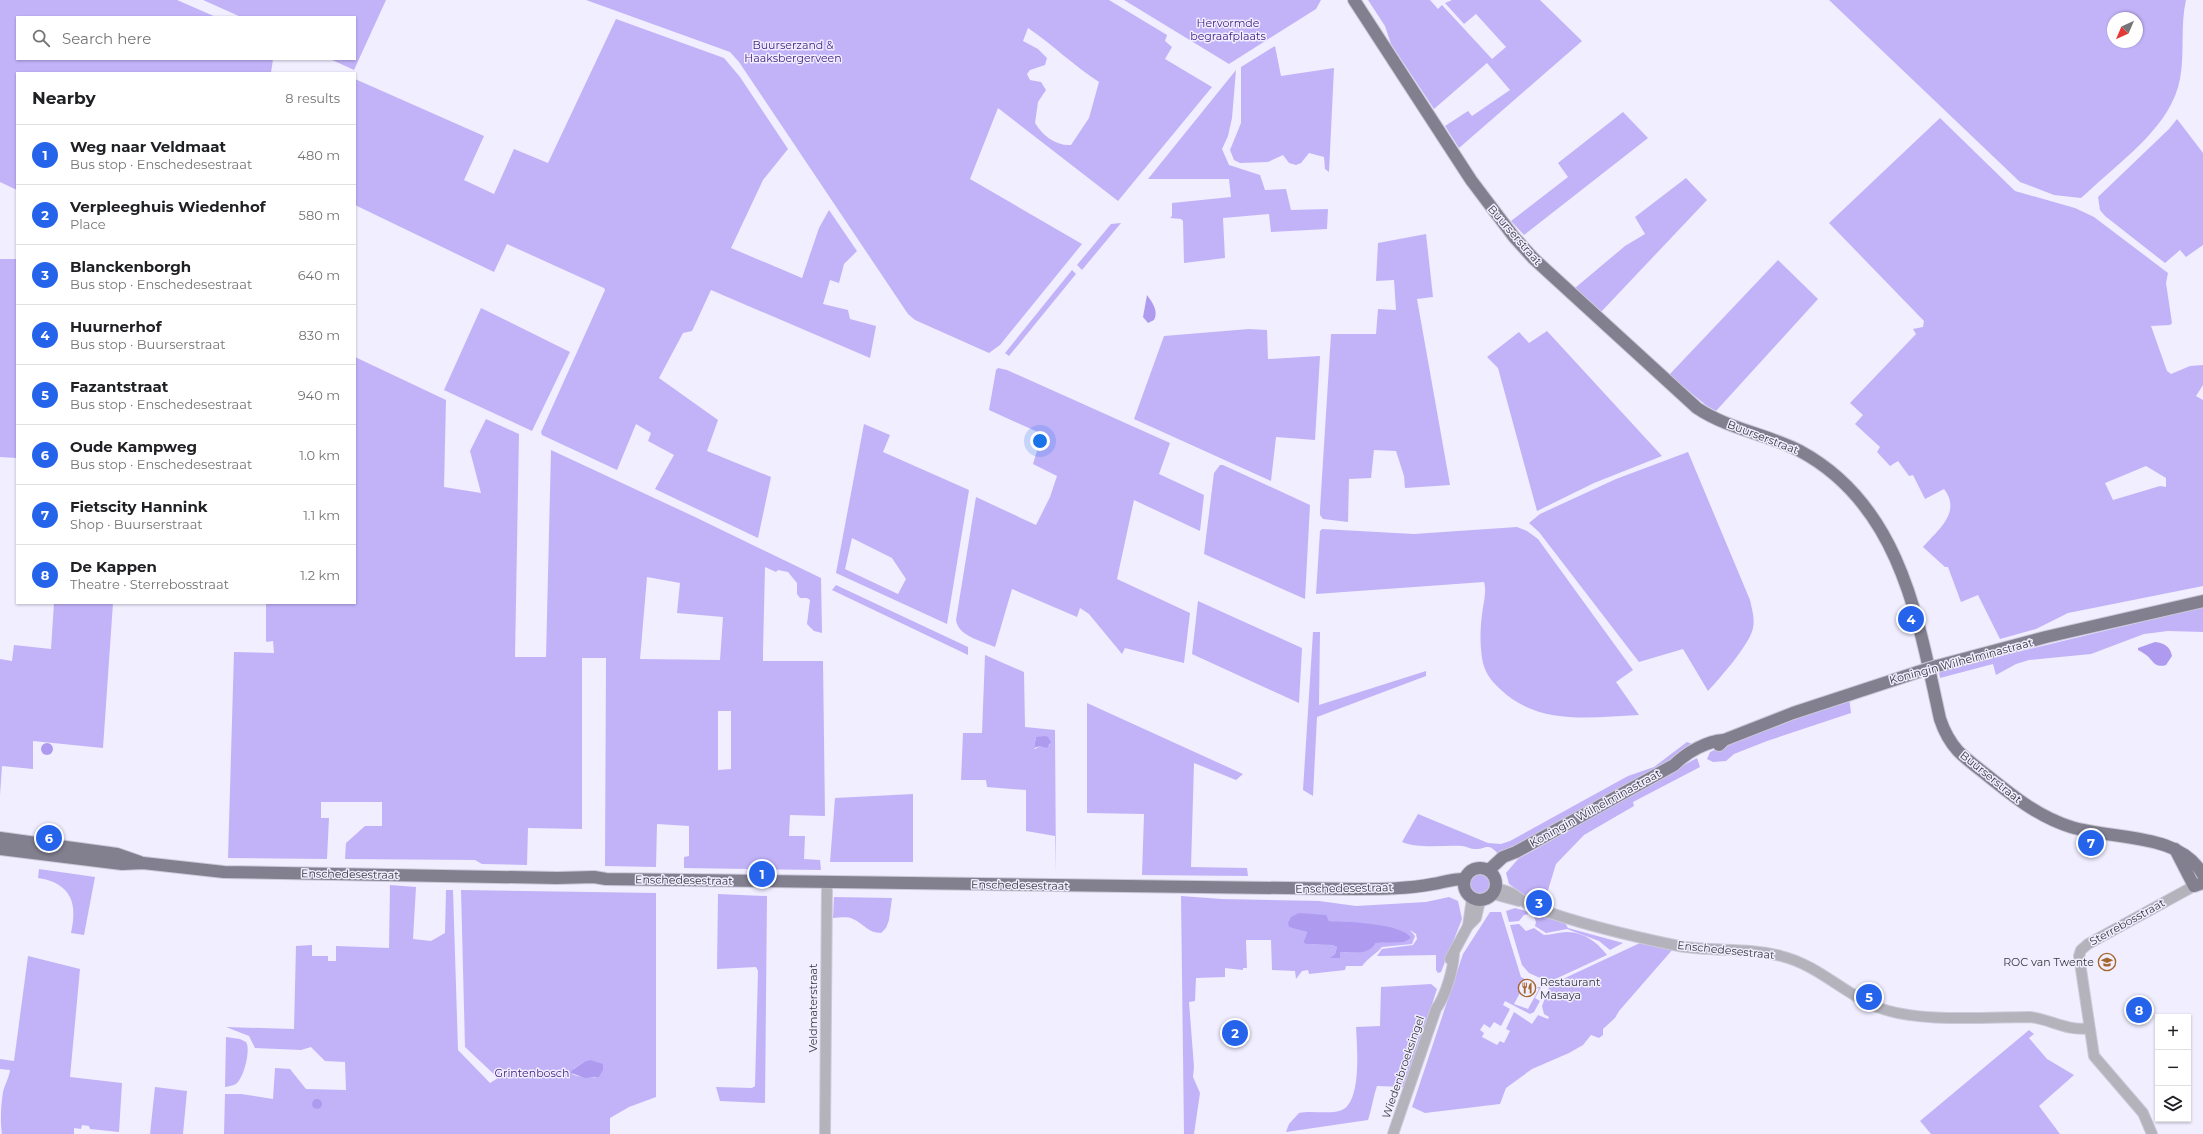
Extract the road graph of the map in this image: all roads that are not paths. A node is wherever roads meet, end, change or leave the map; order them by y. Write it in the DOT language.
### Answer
graph roads {
  1 [pos="1354,0"];
  2 [pos="2203,601"];
  3 [pos="0,838"];
  4 [pos="0,849"];
  5 [pos="2175,849"];
  6 [pos="143,863"];
  7 [pos="2203,875"];
  8 [pos="827,882"];
  9 [pos="1493,882"];
  10 [pos="1464,883"];
  11 [pos="2198,884"];
  12 [pos="1476,899"];
  13 [pos="2089,1028"];
  14 [pos="825,1134"];
  15 [pos="1393,1134"];
  16 [pos="2152,1134"];
  1 -- 5 [label="main road, Buurserstraat"];
  2 -- 9 [label="main road, Koningin Wilhelminastraat, bridge"];
  3 -- 6 [label="main road, Enschedesestraat"];
  4 -- 6 [label="main road, Enschedesestraat"];
  5 -- 7 [label="main road"];
  5 -- 11 [label="main road"];
  6 -- 8 [label="main road, Enschedesestraat"];
  8 -- 10 [label="main road, Enschedesestraat"];
  8 -- 14 [label="street, Veldmaterstraat"];
  9 -- 10 [label="main road"];
  9 -- 12 [label="main road"];
  9 -- 13 [label="street, Enschedesestraat"];
  10 -- 12 [label="main road"];
  11 -- 13 [label="street, Sterrebosstraat"];
  12 -- 15 [label="street, Wiedenbroeksingel"];
  13 -- 16 [label="street"];
}
